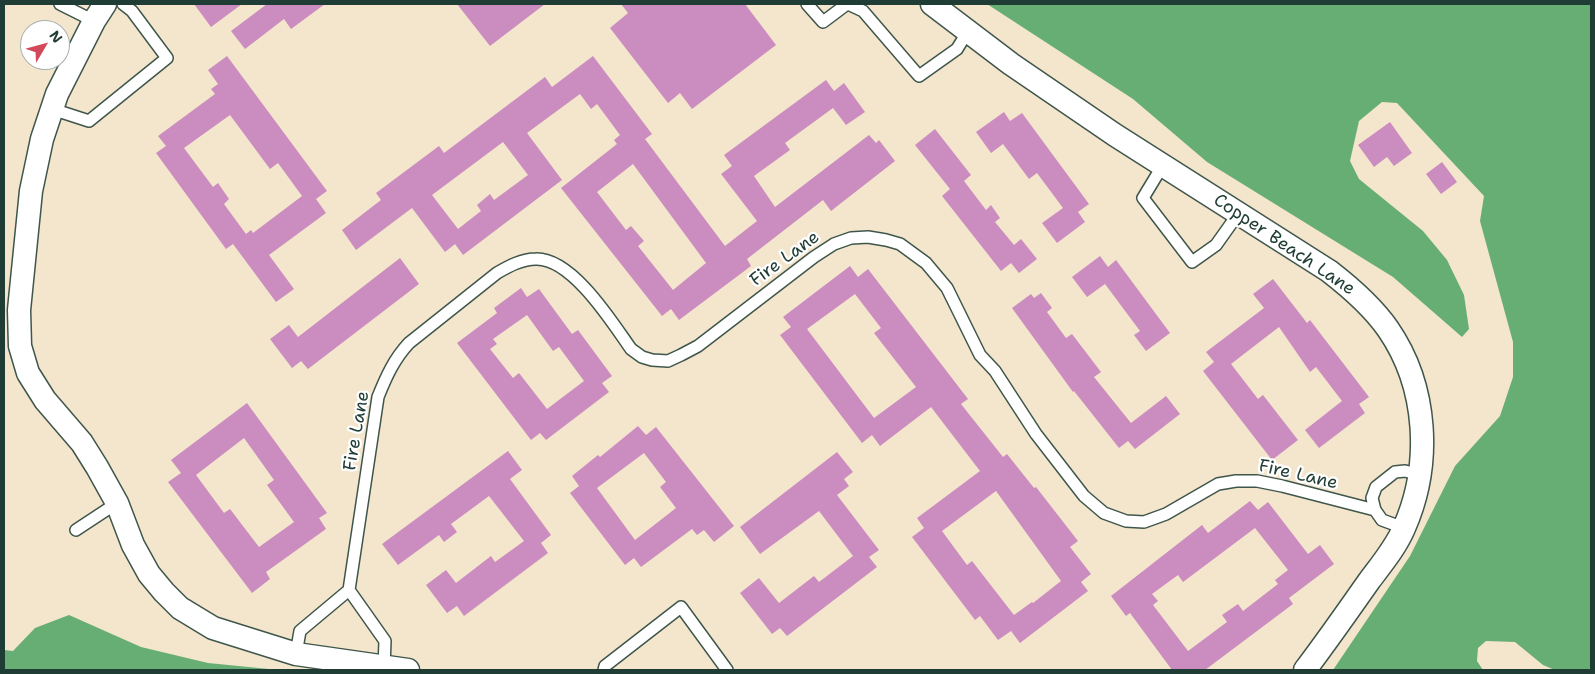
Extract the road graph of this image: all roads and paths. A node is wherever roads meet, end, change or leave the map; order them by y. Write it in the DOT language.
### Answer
graph roads {
  1 [pos="60,4"];
  2 [pos="123,4"];
  3 [pos="807,4"];
  4 [pos="848,4"];
  5 [pos="932,4"];
  6 [pos="99,12"];
  7 [pos="968,32"];
  8 [pos="52,109"];
  9 [pos="1163,165"];
  10 [pos="1238,214"];
  11 [pos="1420,475"];
  12 [pos="118,503"];
  13 [pos="1375,510"];
  14 [pos="1404,528"];
  15 [pos="76,530"];
  16 [pos="349,590"];
  17 [pos="296,654"];
  18 [pos="384,667"];
  19 [pos="408,670"];
  20 [pos="604,670"];
  21 [pos="727,670"];
  22 [pos="1305,670"];
  1 -- 6 [label="lane"];
  2 -- 8 [label="lane"];
  3 -- 4 [label="lane"];
  4 -- 7 [label="lane"];
  5 -- 7 [label="street, Copper Beach Lane"];
  6 -- 8 [label="street"];
  7 -- 9 [label="street, Copper Beach Lane"];
  8 -- 12 [label="street"];
  9 -- 10 [label="street, Copper Beach Lane"];
  9 -- 10 [label="lane"];
  10 -- 11 [label="street, Copper Beach Lane"];
  11 -- 13 [label="lane"];
  11 -- 14 [label="street, Copper Beach Lane"];
  12 -- 15 [label="lane"];
  12 -- 17 [label="street"];
  13 -- 14 [label="lane"];
  13 -- 16 [label="lane, Fire Lane"];
  14 -- 22 [label="street, Copper Beach Lane"];
  16 -- 17 [label="lane"];
  16 -- 18 [label="lane"];
  17 -- 18 [label="street"];
  18 -- 19 [label="street"];
  20 -- 21 [label="lane"];
}
